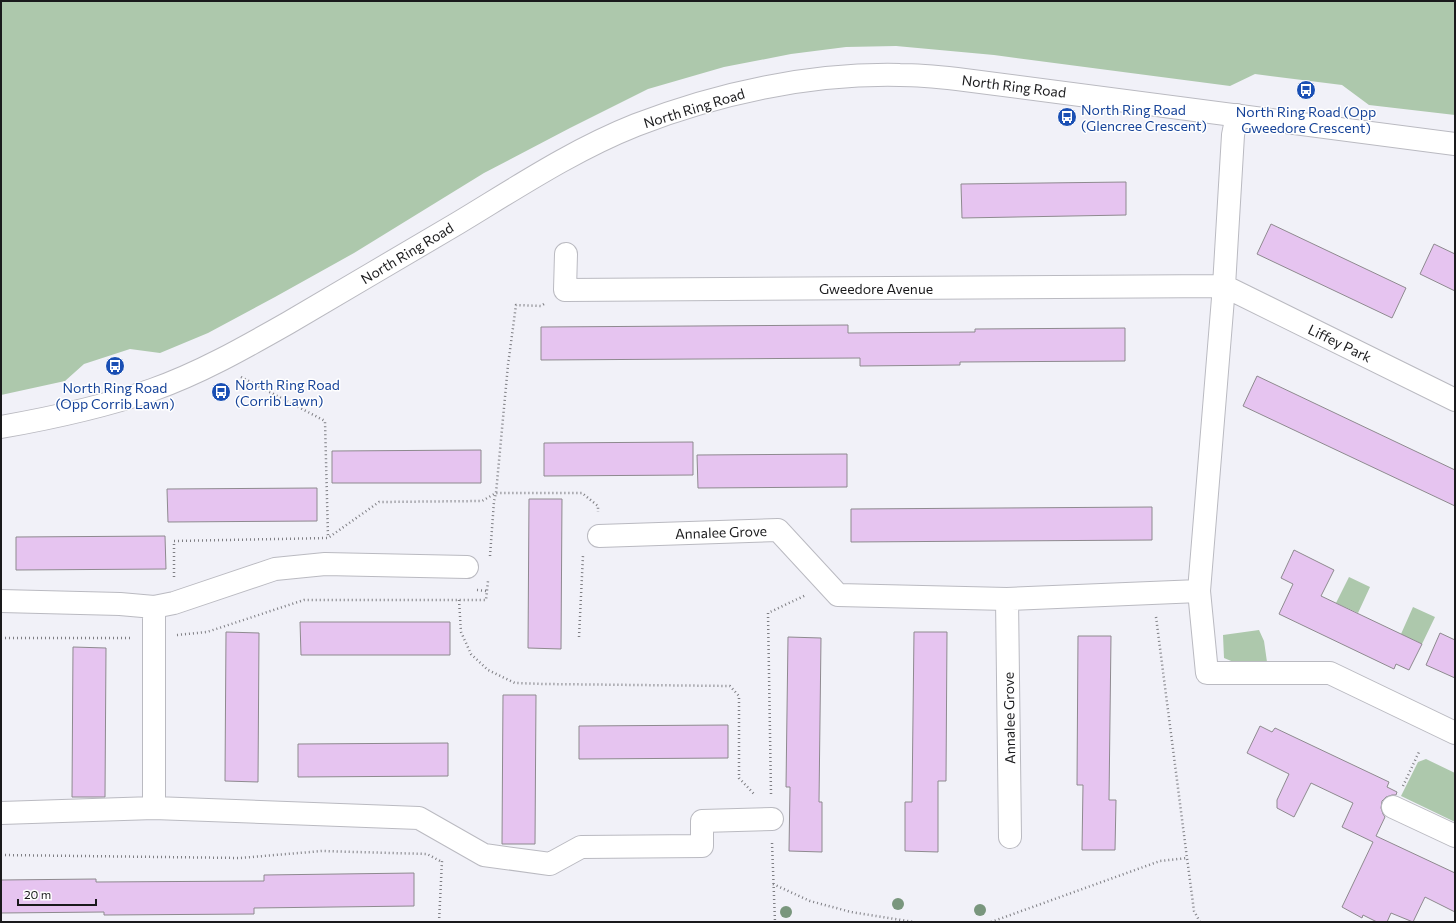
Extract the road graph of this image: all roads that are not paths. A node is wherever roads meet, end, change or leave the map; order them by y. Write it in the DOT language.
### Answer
graph roads {
  1 [pos="1236,115"];
  2 [pos="1455,144"];
  3 [pos="566,254"];
  4 [pos="1224,286"];
  5 [pos="1455,400"];
  6 [pos="1,427"];
  7 [pos="599,536"];
  8 [pos="467,567"];
  9 [pos="1198,591"];
  10 [pos="1007,599"];
  11 [pos="1,601"];
  12 [pos="164,605"];
  13 [pos="1455,733"];
  14 [pos="1393,807"];
  15 [pos="154,808"];
  16 [pos="772,809"];
  17 [pos="1,813"];
  18 [pos="1455,836"];
  19 [pos="1010,837"];
  1 -- 2 [label="street, North Ring Road"];
  1 -- 4 [label="street"];
  1 -- 6 [label="street, North Ring Road"];
  3 -- 4 [label="street, Gweedore Avenue"];
  4 -- 5 [label="street, Liffey Park"];
  4 -- 9 [label="street"];
  7 -- 10 [label="street, Annalee Grove"];
  8 -- 12 [label="street"];
  9 -- 10 [label="street, Annalee Grove"];
  9 -- 13 [label="street"];
  10 -- 19 [label="street, Annalee Grove"];
  11 -- 12 [label="street"];
  12 -- 15 [label="street"];
  14 -- 18 [label="street"];
  15 -- 16 [label="street"];
  15 -- 17 [label="street"];
}
